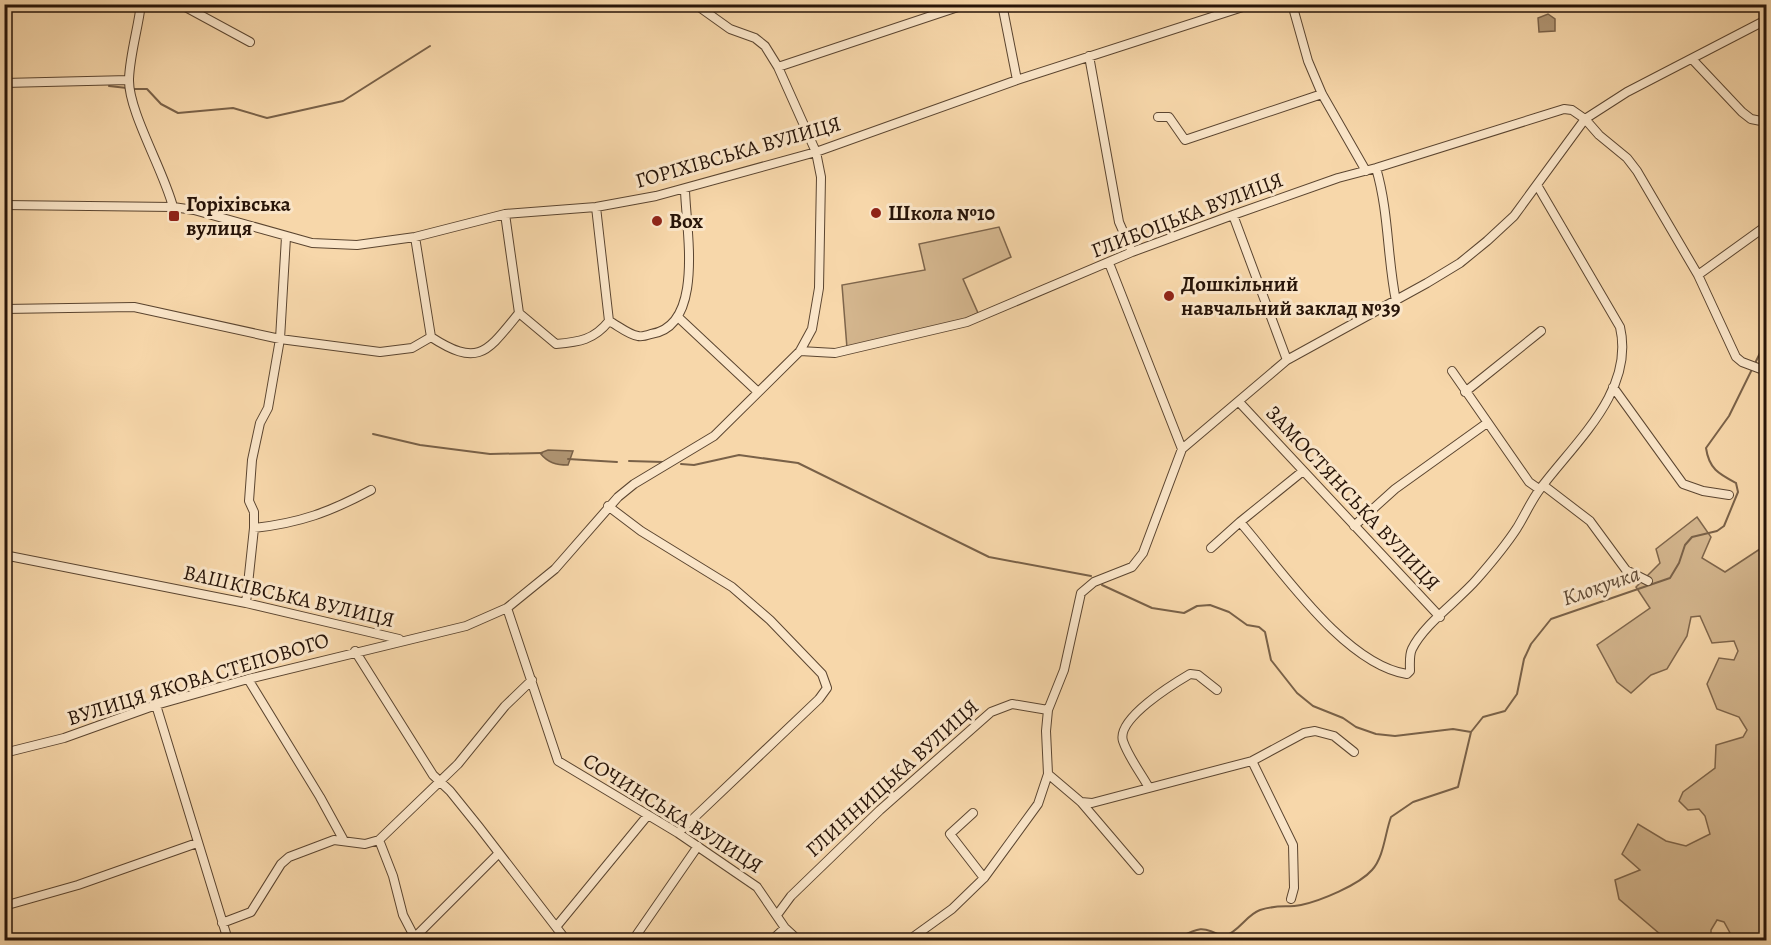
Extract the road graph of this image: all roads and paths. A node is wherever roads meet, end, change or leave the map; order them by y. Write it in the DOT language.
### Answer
graph roads {
  1 [pos="141,4"];
  2 [pos="180,4"];
  3 [pos="695,4"];
  4 [pos="967,4"];
  5 [pos="1002,4"];
  6 [pos="1252,4"];
  7 [pos="1292,4"];
  8 [pos="1767,20"];
  9 [pos="250,42"];
  10 [pos="1089,56"];
  11 [pos="1692,59"];
  12 [pos="778,68"];
  13 [pos="129,80"];
  14 [pos="1017,80"];
  15 [pos="4,83"];
  16 [pos="1322,94"];
  17 [pos="1158,117"];
  18 [pos="1585,119"];
  19 [pos="1767,122"];
  20 [pos="816,152"];
  21 [pos="1376,168"];
  22 [pos="1366,171"];
  23 [pos="1537,184"];
  24 [pos="685,190"];
  25 [pos="4,205"];
  26 [pos="173,207"];
  27 [pos="596,207"];
  28 [pos="505,214"];
  29 [pos="1233,215"];
  30 [pos="1767,226"];
  31 [pos="286,237"];
  32 [pos="415,237"];
  33 [pos="1132,252"];
  34 [pos="1109,263"];
  35 [pos="1698,275"];
  36 [pos="1396,301"];
  37 [pos="4,309"];
  38 [pos="519,313"];
  39 [pos="679,318"];
  40 [pos="609,321"];
  41 [pos="1541,331"];
  42 [pos="431,337"];
  43 [pos="280,339"];
  44 [pos="800,351"];
  45 [pos="1287,360"];
  46 [pos="1452,371"];
  47 [pos="1767,371"];
  48 [pos="1613,387"];
  49 [pos="758,392"];
  50 [pos="1465,392"];
  51 [pos="1240,403"];
  52 [pos="1487,423"];
  53 [pos="1182,449"];
  54 [pos="1303,471"];
  55 [pos="1541,487"];
  56 [pos="371,490"];
  57 [pos="1729,495"];
  58 [pos="608,506"];
  59 [pos="1240,522"];
  60 [pos="1354,526"];
  61 [pos="254,528"];
  62 [pos="1211,548"];
  63 [pos="4,555"];
  64 [pos="1648,581"];
  65 [pos="246,603"];
  66 [pos="507,608"];
  67 [pos="1440,617"];
  68 [pos="402,640"];
  69 [pos="356,651"];
  70 [pos="248,679"];
  71 [pos="532,680"];
  72 [pos="1217,690"];
  73 [pos="156,705"];
  74 [pos="1048,710"];
  75 [pos="1354,752"];
  76 [pos="4,753"];
  77 [pos="1252,761"];
  78 [pos="1048,774"];
  79 [pos="440,781"];
  80 [pos="1148,786"];
  81 [pos="1081,802"];
  82 [pos="973,813"];
  83 [pos="648,815"];
  84 [pos="678,833"];
  85 [pos="342,839"];
  86 [pos="379,840"];
  87 [pos="197,843"];
  88 [pos="698,846"];
  89 [pos="498,854"];
  90 [pos="1139,870"];
  91 [pos="984,878"];
  92 [pos="1291,899"];
  93 [pos="4,906"];
  94 [pos="777,915"];
  95 [pos="222,923"];
  96 [pos="556,927"];
  97 [pos="784,928"];
  98 [pos="228,940"];
  99 [pos="414,940"];
  100 [pos="566,940"];
  101 [pos="633,940"];
  102 [pos="772,940"];
  103 [pos="798,940"];
  104 [pos="909,940"];
  1 -- 13 [label="street"];
  2 -- 9 [label="street"];
  3 -- 12 [label="street, ВАШКІВСЬКА ВУЛИЦЯ"];
  4 -- 12 [label="street"];
  5 -- 14 [label="street"];
  6 -- 10 [label="street, ГОРІХІВСЬКА ВУЛИЦЯ"];
  7 -- 16 [label="street"];
  8 -- 11 [label="street"];
  10 -- 14 [label="street, ГОРІХІВСЬКА ВУЛИЦЯ"];
  10 -- 33 [label="street"];
  11 -- 18 [label="street"];
  11 -- 19 [label="street"];
  12 -- 20 [label="street, ВАШКІВСЬКА ВУЛИЦЯ"];
  13 -- 15 [label="street"];
  13 -- 26 [label="street"];
  14 -- 20 [label="street, ГОРІХІВСЬКА ВУЛИЦЯ"];
  16 -- 17 [label="street"];
  16 -- 22 [label="street"];
  18 -- 21 [label="street, ГЛИБОЦЬКА ВУЛИЦЯ"];
  18 -- 23 [label="street"];
  18 -- 35 [label="street"];
  20 -- 24 [label="street, ГОРІХІВСЬКА ВУЛИЦЯ"];
  20 -- 44 [label="street, ВАШКІВСЬКА ВУЛИЦЯ"];
  21 -- 22 [label="street, ГЛИБОЦЬКА ВУЛИЦЯ"];
  21 -- 36 [label="street"];
  22 -- 29 [label="street, ГЛИБОЦЬКА ВУЛИЦЯ"];
  23 -- 36 [label="street"];
  23 -- 48 [label="street"];
  24 -- 27 [label="street, ГОРІХІВСЬКА ВУЛИЦЯ"];
  24 -- 39 [label="street"];
  25 -- 26 [label="street, ГОРІХІВСЬКА ВУЛИЦЯ"];
  26 -- 31 [label="street, ГОРІХІВСЬКА ВУЛИЦЯ"];
  27 -- 28 [label="street, ГОРІХІВСЬКА ВУЛИЦЯ"];
  27 -- 40 [label="street"];
  28 -- 32 [label="street, ГОРІХІВСЬКА ВУЛИЦЯ"];
  28 -- 38 [label="street"];
  29 -- 33 [label="street, ГЛИБОЦЬКА ВУЛИЦЯ"];
  29 -- 45 [label="street"];
  30 -- 35 [label="street"];
  31 -- 32 [label="street, ГОРІХІВСЬКА ВУЛИЦЯ"];
  31 -- 43 [label="street"];
  32 -- 42 [label="street"];
  33 -- 34 [label="street, ГЛИБОЦЬКА ВУЛИЦЯ"];
  34 -- 44 [label="street, ГЛИБОЦЬКА ВУЛИЦЯ"];
  34 -- 53 [label="street"];
  35 -- 47 [label="street"];
  36 -- 45 [label="street"];
  37 -- 43 [label="street"];
  38 -- 40 [label="street"];
  38 -- 42 [label="street"];
  39 -- 40 [label="street"];
  39 -- 49 [label="street"];
  41 -- 50 [label="street"];
  42 -- 43 [label="street"];
  43 -- 61 [label="street"];
  44 -- 49 [label="street, ВАШКІВСЬКА ВУЛИЦЯ"];
  45 -- 51 [label="street"];
  46 -- 50 [label="street"];
  48 -- 55 [label="street"];
  48 -- 57 [label="street"];
  49 -- 58 [label="street, ВАШКІВСЬКА ВУЛИЦЯ"];
  50 -- 52 [label="street"];
  51 -- 53 [label="street"];
  51 -- 54 [label="street, ЗАМОСТЯНСЬКА ВУЛИЦЯ"];
  52 -- 55 [label="street"];
  52 -- 60 [label="street"];
  53 -- 74 [label="street"];
  54 -- 59 [label="street"];
  54 -- 60 [label="street, ЗАМОСТЯНСЬКА ВУЛИЦЯ"];
  55 -- 64 [label="street"];
  55 -- 67 [label="street"];
  56 -- 61 [label="street"];
  58 -- 66 [label="street, ВАШКІВСЬКА ВУЛИЦЯ"];
  58 -- 84 [label="street"];
  59 -- 62 [label="street"];
  59 -- 67 [label="street"];
  60 -- 67 [label="street, ЗАМОСТЯНСЬКА ВУЛИЦЯ"];
  61 -- 65 [label="street"];
  63 -- 65 [label="street, ВАШКІВСЬКА ВУЛИЦЯ"];
  65 -- 68 [label="street, ВАШКІВСЬКА ВУЛИЦЯ"];
  66 -- 68 [label="street, ВАШКІВСЬКА ВУЛИЦЯ"];
  66 -- 71 [label="street, СОЧИНСЬКА ВУЛИЦЯ"];
  68 -- 69 [label="street, ВУЛИЦЯ ЯКОВА СТЕПОВОГО"];
  69 -- 70 [label="street, ВУЛИЦЯ ЯКОВА СТЕПОВОГО"];
  69 -- 79 [label="street"];
  70 -- 73 [label="street, ВУЛИЦЯ ЯКОВА СТЕПОВОГО"];
  70 -- 85 [label="street"];
  71 -- 79 [label="street"];
  71 -- 83 [label="street, СОЧИНСЬКА ВУЛИЦЯ"];
  72 -- 80 [label="street"];
  73 -- 76 [label="street, ВУЛИЦЯ ЯКОВА СТЕПОВОГО"];
  73 -- 87 [label="street"];
  74 -- 78 [label="street"];
  74 -- 94 [label="street, ГЛИННИЦЬКА ВУЛИЦЯ"];
  75 -- 77 [label="street"];
  77 -- 80 [label="street"];
  77 -- 92 [label="street"];
  78 -- 81 [label="street"];
  78 -- 91 [label="street"];
  79 -- 86 [label="street"];
  79 -- 89 [label="street"];
  80 -- 81 [label="street"];
  81 -- 90 [label="street"];
  82 -- 91 [label="street"];
  83 -- 84 [label="street, СОЧИНСЬКА ВУЛИЦЯ"];
  83 -- 96 [label="street"];
  84 -- 88 [label="street, СОЧИНСЬКА ВУЛИЦЯ"];
  85 -- 86 [label="street"];
  85 -- 95 [label="street"];
  86 -- 99 [label="street"];
  87 -- 93 [label="street"];
  87 -- 95 [label="street"];
  88 -- 94 [label="street, СОЧИНСЬКА ВУЛИЦЯ"];
  88 -- 101 [label="street"];
  89 -- 96 [label="street"];
  89 -- 99 [label="street"];
  91 -- 104 [label="street"];
  94 -- 97 [label="street, СОЧИНСЬКА ВУЛИЦЯ"];
  95 -- 98 [label="street"];
  96 -- 100 [label="street"];
  97 -- 102 [label="street"];
  97 -- 103 [label="street, СОЧИНСЬКА ВУЛИЦЯ"];
}
